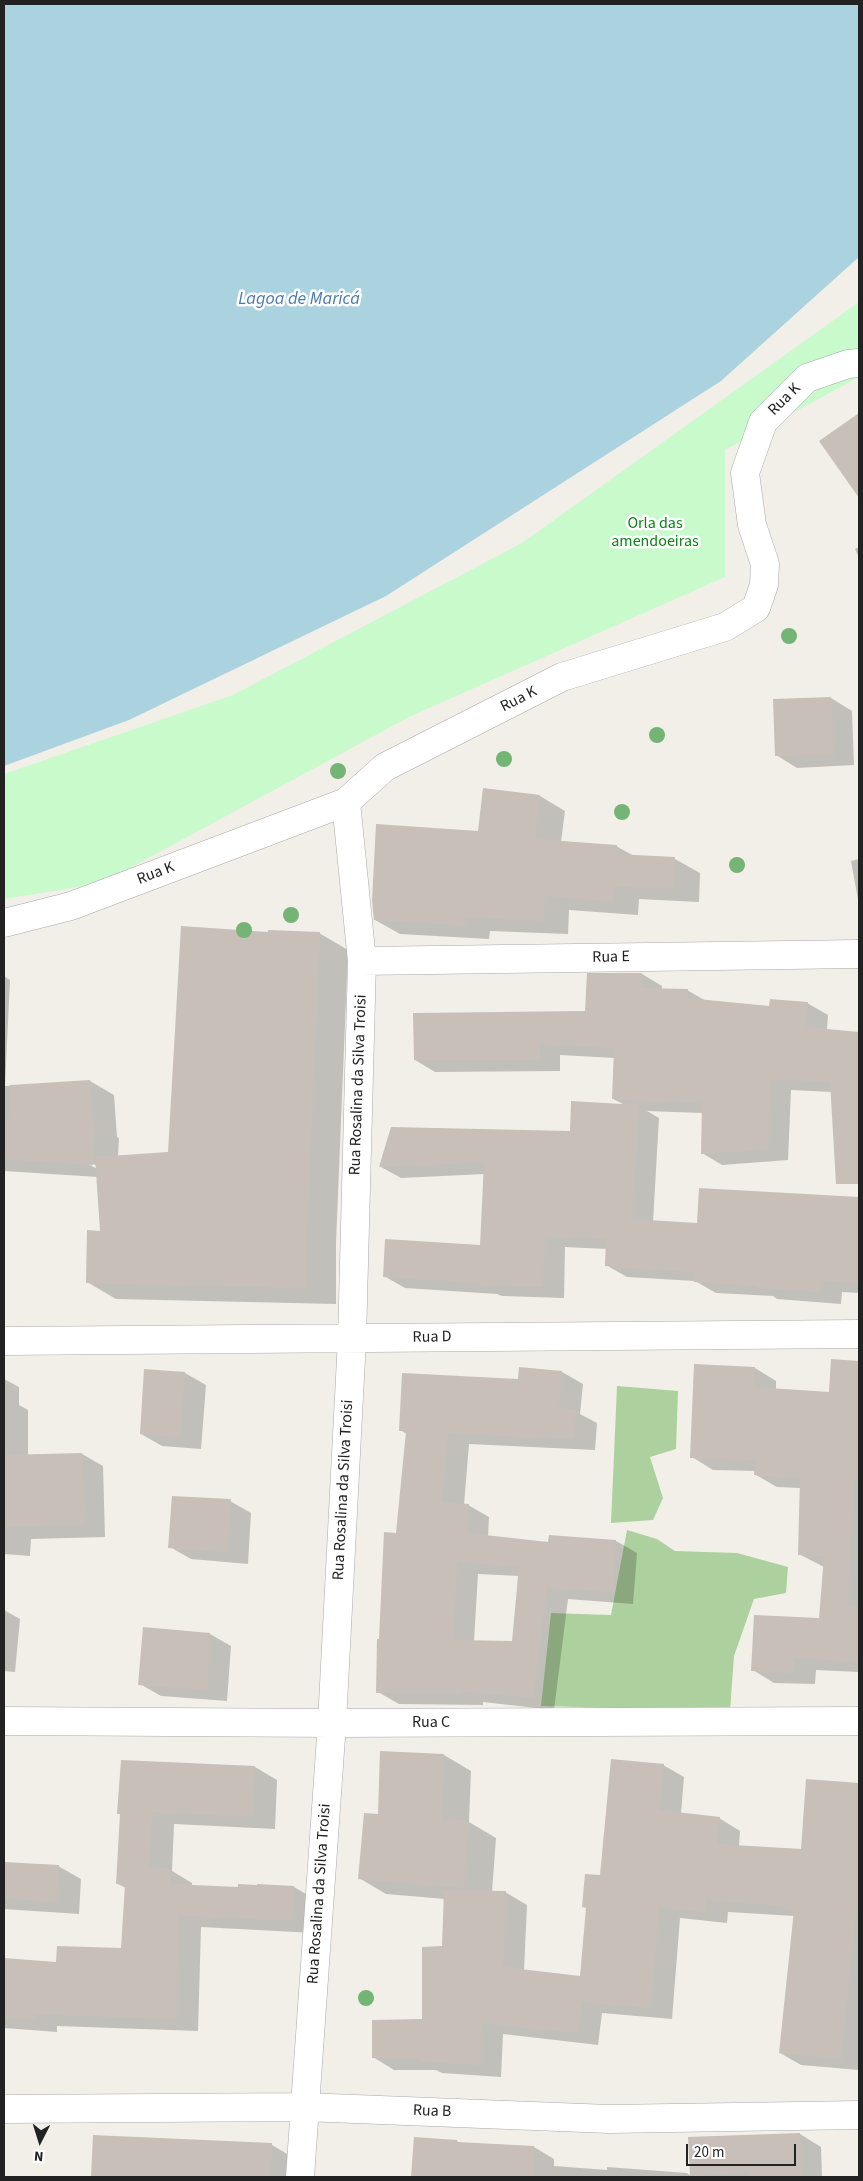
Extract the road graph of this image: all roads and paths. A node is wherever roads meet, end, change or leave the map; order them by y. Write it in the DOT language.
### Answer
graph roads {
  1 [pos="859,363"];
  2 [pos="346,802"];
  3 [pos="4,923"];
  4 [pos="859,954"];
  5 [pos="362,961"];
  6 [pos="859,1334"];
  7 [pos="352,1339"];
  8 [pos="4,1341"];
  9 [pos="859,1721"];
  10 [pos="4,1722"];
  11 [pos="332,1723"];
  12 [pos="304,2107"];
  13 [pos="4,2109"];
  14 [pos="859,2115"];
  15 [pos="300,2177"];
  1 -- 2 [label="street, Rua K"];
  2 -- 3 [label="street, Rua K"];
  2 -- 5 [label="street, Rua Rosalina da Silva Troisi"];
  4 -- 5 [label="street, Rua E"];
  5 -- 7 [label="street, Rua Rosalina da Silva Troisi"];
  6 -- 7 [label="street, Rua D"];
  7 -- 8 [label="street, Rua D"];
  7 -- 11 [label="street, Rua Rosalina da Silva Troisi"];
  9 -- 11 [label="street, Rua C"];
  10 -- 11 [label="street, Rua C"];
  11 -- 12 [label="street, Rua Rosalina da Silva Troisi"];
  12 -- 13 [label="street, Rua B"];
  12 -- 14 [label="street, Rua B"];
  12 -- 15 [label="street, Rua Rosalina da Silva Troisi"];
}
